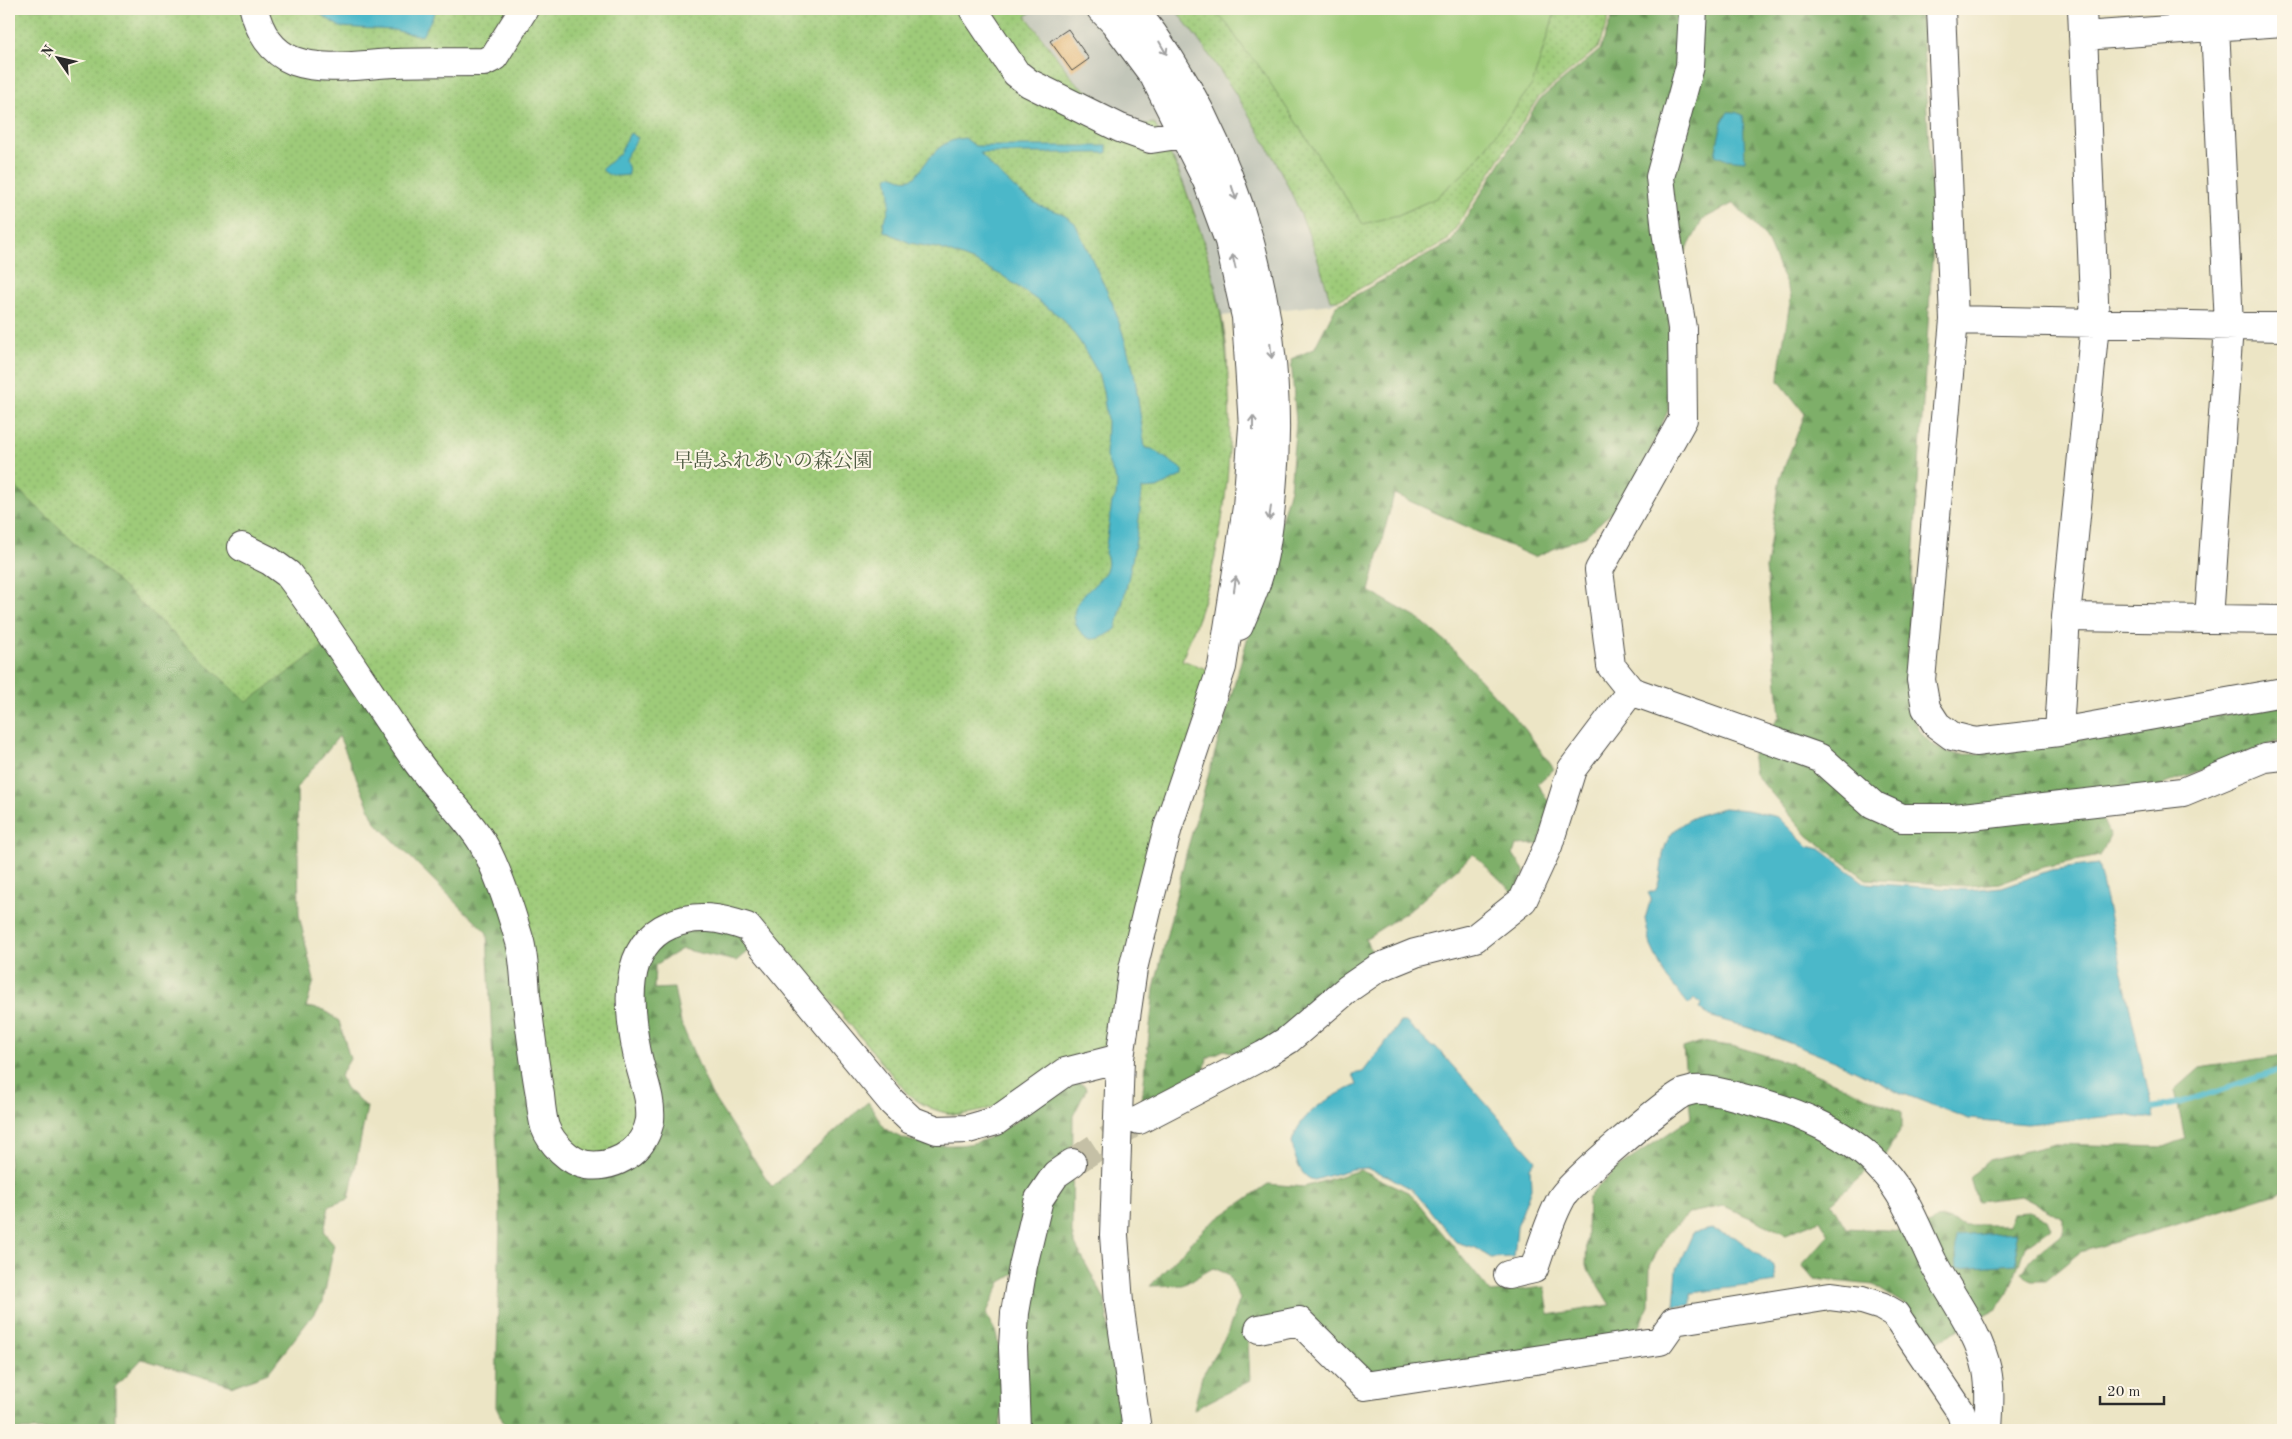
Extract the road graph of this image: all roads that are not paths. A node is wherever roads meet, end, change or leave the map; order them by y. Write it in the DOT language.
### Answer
graph roads {
  1 [pos="254,9"];
  2 [pos="524,9"];
  3 [pos="973,9"];
  4 [pos="1101,9"];
  5 [pos="1134,9"];
  6 [pos="1693,9"];
  7 [pos="1941,9"];
  8 [pos="2082,9"];
  9 [pos="2283,22"];
  10 [pos="2215,26"];
  11 [pos="2083,36"];
  12 [pos="1184,134"];
  13 [pos="1954,320"];
  14 [pos="2095,324"];
  15 [pos="2229,326"];
  16 [pos="2283,328"];
  17 [pos="242,547"];
  18 [pos="2066,617"];
  19 [pos="2210,619"];
  20 [pos="2283,620"];
  21 [pos="1222,667"];
  22 [pos="1631,691"];
  23 [pos="2283,692"];
  24 [pos="2059,732"];
  25 [pos="2283,756"];
  26 [pos="1120,1058"];
  27 [pos="1139,1120"];
  28 [pos="1072,1163"];
  29 [pos="1508,1275"];
  30 [pos="1259,1329"];
  31 [pos="1016,1430"];
  32 [pos="1137,1430"];
  33 [pos="1966,1430"];
  34 [pos="1988,1430"];
  1 -- 2 [label="street"];
  3 -- 12 [label="street"];
  4 -- 12 [label="street"];
  5 -- 21 [label="street, one-way"];
  6 -- 22 [label="street"];
  7 -- 13 [label="street"];
  8 -- 11 [label="street"];
  9 -- 10 [label="street"];
  10 -- 11 [label="street"];
  10 -- 15 [label="street"];
  11 -- 14 [label="street"];
  21 -- 12 [label="street, one-way"];
  13 -- 14 [label="street"];
  13 -- 24 [label="street"];
  14 -- 15 [label="street"];
  14 -- 18 [label="street"];
  15 -- 16 [label="street"];
  15 -- 19 [label="street"];
  17 -- 26 [label="street"];
  18 -- 19 [label="street"];
  18 -- 24 [label="street"];
  19 -- 20 [label="street"];
  21 -- 26 [label="street"];
  22 -- 25 [label="street"];
  22 -- 27 [label="street"];
  23 -- 24 [label="street"];
  26 -- 32 [label="street"];
  28 -- 31 [label="street"];
  29 -- 34 [label="street"];
  30 -- 33 [label="street"];
}
